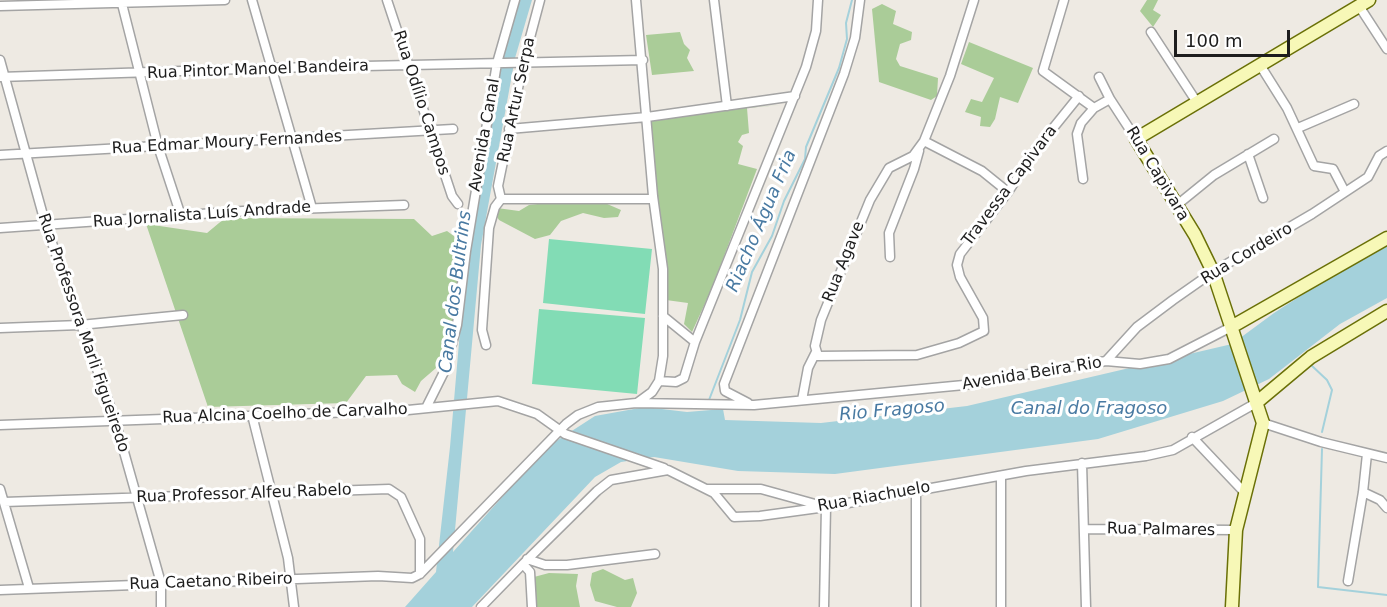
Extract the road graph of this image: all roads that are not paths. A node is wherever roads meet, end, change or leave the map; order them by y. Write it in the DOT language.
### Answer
graph roads {
  1 [pos="225,0"];
  2 [pos="252,0"];
  3 [pos="387,0"];
  4 [pos="515,0"];
  5 [pos="540,0"];
  6 [pos="636,0"];
  7 [pos="714,0"];
  8 [pos="818,0"];
  9 [pos="860,0"];
  10 [pos="1064,0"];
  11 [pos="121,1"];
  12 [pos="1361,2"];
  13 [pos="973,4"];
  14 [pos="0,6"];
  15 [pos="1151,32"];
  16 [pos="1387,49"];
  17 [pos="0,60"];
  18 [pos="643,60"];
  19 [pos="499,63"];
  20 [pos="519,64"];
  21 [pos="408,65"];
  22 [pos="1260,65"];
  23 [pos="272,68"];
  24 [pos="139,74"];
  25 [pos="2,77"];
  26 [pos="1099,77"];
  27 [pos="795,96"];
  28 [pos="1079,96"];
  29 [pos="1110,99"];
  30 [pos="1198,104"];
  31 [pos="1354,104"];
  32 [pos="727,106"];
  33 [pos="1094,108"];
  34 [pos="647,117"];
  35 [pos="1298,128"];
  36 [pos="453,129"];
  37 [pos="509,129"];
  38 [pos="430,131"];
  39 [pos="294,139"];
  40 [pos="1136,139"];
  41 [pos="1274,139"];
  42 [pos="922,144"];
  43 [pos="158,146"];
  44 [pos="1387,151"];
  45 [pos="27,154"];
  46 [pos="1248,154"];
  47 [pos="0,155"];
  48 [pos="1083,179"];
  49 [pos="1008,192"];
  50 [pos="1346,192"];
  51 [pos="1263,198"];
  52 [pos="501,199"];
  53 [pos="653,199"];
  54 [pos="458,204"];
  55 [pos="404,205"];
  56 [pos="1177,206"];
  57 [pos="312,208"];
  58 [pos="181,216"];
  59 [pos="46,226"];
  60 [pos="0,228"];
  61 [pos="1387,238"];
  62 [pos="890,257"];
  63 [pos="1213,272"];
  64 [pos="1387,311"];
  65 [pos="183,315"];
  66 [pos="663,316"];
  67 [pos="81,324"];
  68 [pos="0,328"];
  69 [pos="1234,331"];
  70 [pos="694,342"];
  71 [pos="486,345"];
  72 [pos="816,352"];
  73 [pos="1106,361"];
  74 [pos="659,381"];
  75 [pos="801,400"];
  76 [pos="1255,400"];
  77 [pos="636,404"];
  78 [pos="754,405"];
  79 [pos="426,408"];
  80 [pos="252,415"];
  81 [pos="115,420"];
  82 [pos="1263,423"];
  83 [pos="0,425"];
  84 [pos="563,433"];
  85 [pos="1192,436"];
  86 [pos="1366,454"];
  87 [pos="1387,458"];
  88 [pos="1082,463"];
  89 [pos="668,470"];
  90 [pos="1001,476"];
  91 [pos="0,489"];
  92 [pos="707,489"];
  93 [pos="916,490"];
  94 [pos="271,492"];
  95 [pos="1364,492"];
  96 [pos="1245,493"];
  97 [pos="137,497"];
  98 [pos="4,502"];
  99 [pos="826,507"];
  100 [pos="1387,508"];
  101 [pos="1085,529"];
  102 [pos="1236,530"];
  103 [pos="655,554"];
  104 [pos="525,561"];
  105 [pos="420,574"];
  106 [pos="293,580"];
  107 [pos="1348,581"];
  108 [pos="161,583"];
  109 [pos="29,588"];
  110 [pos="0,590"];
  111 [pos="161,607"];
  112 [pos="294,607"];
  113 [pos="481,607"];
  114 [pos="532,607"];
  115 [pos="824,607"];
  116 [pos="916,607"];
  117 [pos="1001,607"];
  118 [pos="1086,607"];
  119 [pos="1232,607"];
  1 -- 11 [label="street"];
  2 -- 23 [label="street"];
  3 -- 21 [label="street, Rua Odílio Campos"];
  4 -- 19 [label="street, Avenida Canal"];
  5 -- 20 [label="street, Rua Artur Serpa"];
  6 -- 18 [label="street"];
  7 -- 32 [label="street"];
  8 -- 27 [label="street"];
  9 -- 78 [label="street"];
  10 -- 28 [label="street"];
  11 -- 14 [label="street"];
  11 -- 24 [label="street"];
  12 -- 16 [label="street"];
  12 -- 22 [label="main road"];
  13 -- 42 [label="street"];
  15 -- 30 [label="street"];
  17 -- 25 [label="street, Rua Professora Marli Figueiredo"];
  18 -- 20 [label="street, Rua Pintor Manoel Bandeira"];
  18 -- 34 [label="street"];
  19 -- 20 [label="street, Rua Pintor Manoel Bandeira"];
  19 -- 21 [label="street, Rua Pintor Manoel Bandeira"];
  19 -- 79 [label="street, Avenida Canal"];
  20 -- 37 [label="street, Rua Artur Serpa"];
  21 -- 23 [label="street, Rua Pintor Manoel Bandeira"];
  21 -- 38 [label="street, Rua Odílio Campos"];
  22 -- 30 [label="main road"];
  22 -- 35 [label="street"];
  23 -- 24 [label="street, Rua Pintor Manoel Bandeira"];
  23 -- 39 [label="street"];
  24 -- 25 [label="street, Rua Pintor Manoel Bandeira"];
  24 -- 43 [label="street"];
  25 -- 45 [label="street, Rua Professora Marli Figueiredo"];
  26 -- 29 [label="street, Rua Capivara"];
  27 -- 32 [label="street"];
  27 -- 70 [label="street"];
  28 -- 33 [label="street"];
  28 -- 49 [label="street, Travessa Capivara"];
  29 -- 33 [label="street"];
  29 -- 40 [label="street, Rua Capivara"];
  30 -- 40 [label="main road"];
  31 -- 35 [label="street"];
  32 -- 34 [label="street"];
  33 -- 48 [label="street"];
  34 -- 37 [label="street"];
  34 -- 53 [label="street"];
  35 -- 50 [label="street"];
  36 -- 38 [label="street, Rua Edmar Moury Fernandes"];
  37 -- 52 [label="street, Rua Artur Serpa"];
  38 -- 39 [label="street, Rua Edmar Moury Fernandes"];
  38 -- 54 [label="street, Rua Odílio Campos"];
  39 -- 43 [label="street, Rua Edmar Moury Fernandes"];
  39 -- 57 [label="street"];
  40 -- 56 [label="main road, Rua Capivara"];
  41 -- 46 [label="street"];
  42 -- 49 [label="street"];
  42 -- 62 [label="street"];
  42 -- 72 [label="street, Rua Agave"];
  43 -- 45 [label="street, Rua Edmar Moury Fernandes"];
  43 -- 58 [label="street"];
  44 -- 50 [label="street, Rua Cordeiro"];
  45 -- 47 [label="street, Rua Edmar Moury Fernandes"];
  45 -- 59 [label="street, Rua Professora Marli Figueiredo"];
  46 -- 51 [label="street"];
  46 -- 56 [label="street"];
  49 -- 72 [label="street, Travessa Capivara"];
  50 -- 63 [label="street, Rua Cordeiro"];
  52 -- 53 [label="street"];
  52 -- 71 [label="street"];
  53 -- 66 [label="street"];
  55 -- 57 [label="street, Rua Jornalista Luís Andrade"];
  56 -- 63 [label="main road, Rua Capivara"];
  57 -- 58 [label="street, Rua Jornalista Luís Andrade"];
  58 -- 59 [label="street, Rua Jornalista Luís Andrade"];
  59 -- 60 [label="street, Rua Jornalista Luís Andrade"];
  59 -- 67 [label="street, Rua Professora Marli Figueiredo"];
  61 -- 69 [label="main road, Avenida Beira Rio"];
  63 -- 69 [label="main road, Rua Capivara"];
  63 -- 73 [label="street, Rua Cordeiro"];
  64 -- 76 [label="main road"];
  65 -- 67 [label="street"];
  66 -- 70 [label="street"];
  66 -- 74 [label="street"];
  67 -- 68 [label="street"];
  67 -- 81 [label="street, Rua Professora Marli Figueiredo"];
  69 -- 73 [label="street, Avenida Beira Rio"];
  69 -- 76 [label="main road, Rua Capivara"];
  70 -- 74 [label="street"];
  72 -- 75 [label="street, Rua Agave"];
  73 -- 75 [label="street, Avenida Beira Rio"];
  74 -- 77 [label="street"];
  75 -- 78 [label="street, Avenida Beira Rio"];
  76 -- 82 [label="main road, Rua Capivara"];
  76 -- 85 [label="street, Rua Riachuelo"];
  77 -- 78 [label="street, Avenida Beira Rio"];
  77 -- 84 [label="street, Avenida Beira Rio"];
  79 -- 80 [label="street, Rua Alcina Coelho de Carvalho"];
  79 -- 84 [label="street, Rua Alcina Coelho de Carvalho"];
  80 -- 81 [label="street, Rua Alcina Coelho de Carvalho"];
  80 -- 94 [label="street"];
  81 -- 83 [label="street, Rua Alcina Coelho de Carvalho"];
  81 -- 97 [label="street, Rua Professora Marli Figueiredo"];
  82 -- 86 [label="street"];
  82 -- 96 [label="main road"];
  84 -- 89 [label="street, Rua Alcina Coelho de Carvalho"];
  84 -- 105 [label="street, Avenida Beira Rio"];
  85 -- 88 [label="street, Rua Riachuelo"];
  85 -- 96 [label="street"];
  86 -- 87 [label="street"];
  86 -- 95 [label="street"];
  88 -- 90 [label="street, Rua Riachuelo"];
  88 -- 101 [label="street"];
  89 -- 92 [label="street, Rua Riachuelo"];
  89 -- 104 [label="street"];
  90 -- 93 [label="street, Rua Riachuelo"];
  90 -- 117 [label="street"];
  91 -- 98 [label="street"];
  92 -- 99 [label="street"];
  92 -- 99 [label="street, Rua Riachuelo"];
  93 -- 99 [label="street, Rua Riachuelo"];
  93 -- 116 [label="street"];
  94 -- 97 [label="street, Rua Professor Alfeu Rabelo"];
  94 -- 105 [label="street, Rua Professor Alfeu Rabelo"];
  94 -- 106 [label="street"];
  95 -- 100 [label="street"];
  95 -- 107 [label="street"];
  96 -- 102 [label="main road"];
  97 -- 98 [label="street, Rua Professor Alfeu Rabelo"];
  97 -- 108 [label="street, Rua Professora Marli Figueiredo"];
  98 -- 109 [label="street"];
  99 -- 115 [label="street"];
  101 -- 102 [label="street, Rua Palmares"];
  101 -- 118 [label="street"];
  102 -- 119 [label="main road"];
  103 -- 104 [label="street"];
  104 -- 113 [label="street"];
  104 -- 114 [label="street"];
  105 -- 106 [label="street, Rua Caetano Ribeiro"];
  106 -- 108 [label="street, Rua Caetano Ribeiro"];
  106 -- 112 [label="street"];
  108 -- 109 [label="street, Rua Caetano Ribeiro"];
  108 -- 111 [label="street, Rua Professora Marli Figueiredo"];
  109 -- 110 [label="street, Rua Caetano Ribeiro"];
}
